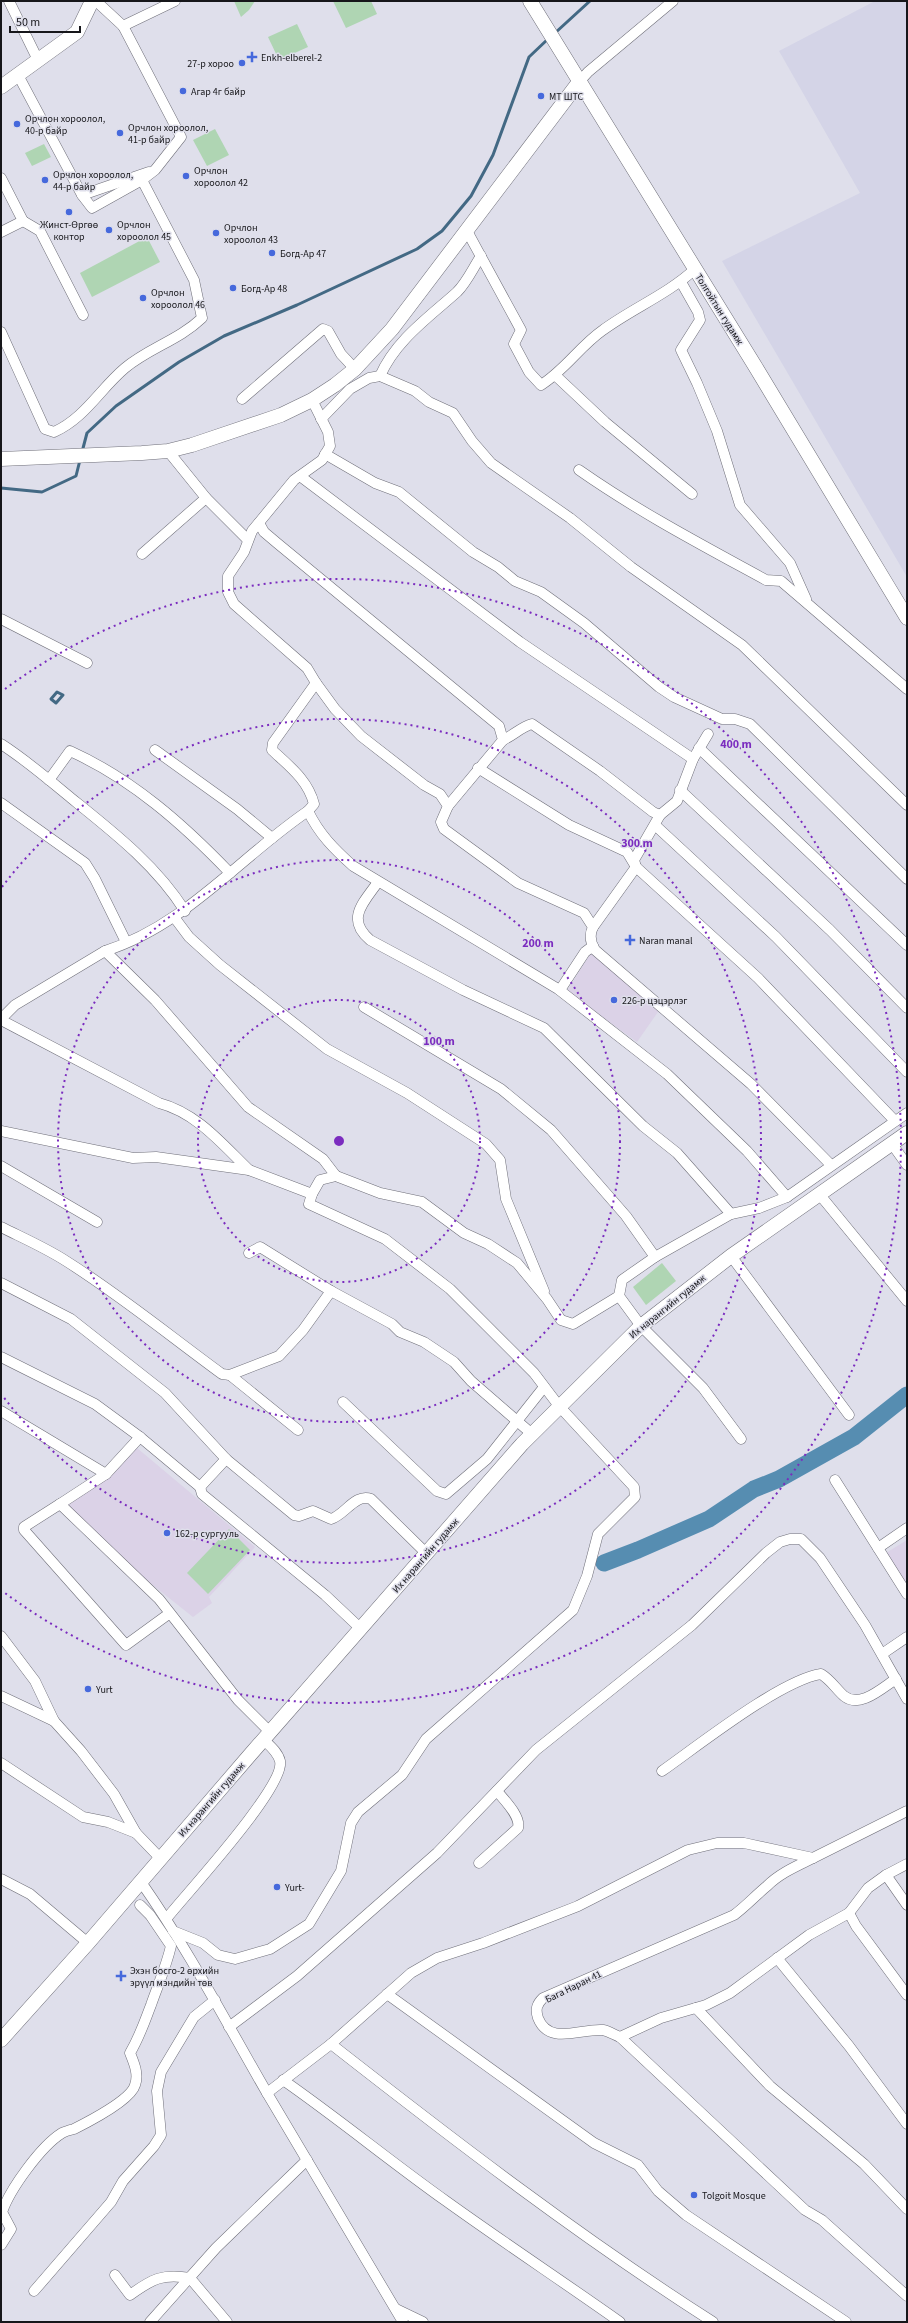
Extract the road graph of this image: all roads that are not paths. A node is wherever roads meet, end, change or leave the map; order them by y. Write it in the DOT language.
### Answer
graph roads {
  1 [pos="9,1"];
  2 [pos="92,1"];
  3 [pos="96,1"];
  4 [pos="175,1"];
  5 [pos="673,1"];
  6 [pos="533,6"];
  7 [pos="123,26"];
  8 [pos="38,60"];
  9 [pos="18,75"];
  10 [pos="579,82"];
  11 [pos="1,87"];
  12 [pos="155,170"];
  13 [pos="1,178"];
  14 [pos="142,180"];
  15 [pos="82,195"];
  16 [pos="23,221"];
  17 [pos="467,231"];
  18 [pos="1,232"];
  19 [pos="481,256"];
  20 [pos="695,269"];
  21 [pos="681,282"];
  22 [pos="82,315"];
  23 [pos="1,332"];
  24 [pos="355,369"];
  25 [pos="380,376"];
  26 [pos="556,376"];
  27 [pos="242,399"];
  28 [pos="312,400"];
  29 [pos="322,420"];
  30 [pos="168,451"];
  31 [pos="325,454"];
  32 [pos="1,459"];
  33 [pos="579,470"];
  34 [pos="300,476"];
  35 [pos="692,494"];
  36 [pos="206,498"];
  37 [pos="259,523"];
  38 [pos="248,540"];
  39 [pos="142,554"];
  40 [pos="808,603"];
  41 [pos="907,618"];
  42 [pos="1,619"];
  43 [pos="87,663"];
  44 [pos="316,683"];
  45 [pos="907,689"];
  46 [pos="708,734"];
  47 [pos="503,740"];
  48 [pos="1,744"];
  49 [pos="699,748"];
  50 [pos="155,750"];
  51 [pos="693,759"];
  52 [pos="478,768"];
  53 [pos="49,780"];
  54 [pos="680,790"];
  55 [pos="1,803"];
  56 [pos="907,805"];
  57 [pos="448,806"];
  58 [pos="308,811"];
  59 [pos="660,816"];
  60 [pos="656,826"];
  61 [pos="272,838"];
  62 [pos="636,867"];
  63 [pos="230,873"];
  64 [pos="907,879"];
  65 [pos="378,882"];
  66 [pos="185,911"];
  67 [pos="174,917"];
  68 [pos="593,927"];
  69 [pos="126,942"];
  70 [pos="907,945"];
  71 [pos="593,946"];
  72 [pos="105,951"];
  73 [pos="560,990"];
  74 [pos="364,1007"];
  75 [pos="907,1008"];
  76 [pos="1,1020"];
  77 [pos="907,1072"];
  78 [pos="907,1113"];
  79 [pos="895,1121"];
  80 [pos="1,1131"];
  81 [pos="907,1133"];
  82 [pos="892,1144"];
  83 [pos="832,1165"];
  84 [pos="907,1165"];
  85 [pos="1,1166"];
  86 [pos="249,1170"];
  87 [pos="336,1176"];
  88 [pos="312,1194"];
  89 [pos="820,1195"];
  90 [pos="787,1197"];
  91 [pos="730,1214"];
  92 [pos="97,1222"];
  93 [pos="1,1227"];
  94 [pos="249,1252"];
  95 [pos="731,1256"];
  96 [pos="655,1257"];
  97 [pos="1,1283"];
  98 [pos="331,1290"];
  99 [pos="619,1296"];
  100 [pos="547,1299"];
  101 [pos="907,1301"];
  102 [pos="641,1326"];
  103 [pos="1,1357"];
  104 [pos="230,1375"];
  105 [pos="544,1387"];
  106 [pos="343,1402"];
  107 [pos="559,1406"];
  108 [pos="1,1411"];
  109 [pos="849,1415"];
  110 [pos="518,1423"];
  111 [pos="298,1430"];
  112 [pos="532,1434"];
  113 [pos="140,1437"];
  114 [pos="741,1439"];
  115 [pos="487,1459"];
  116 [pos="226,1460"];
  117 [pos="500,1470"];
  118 [pos="106,1474"];
  119 [pos="835,1480"];
  120 [pos="200,1487"];
  121 [pos="60,1504"];
  122 [pos="907,1528"];
  123 [pos="878,1548"];
  124 [pos="426,1553"];
  125 [pos="907,1594"];
  126 [pos="170,1613"];
  127 [pos="360,1628"];
  128 [pos="1,1636"];
  129 [pos="907,1637"];
  130 [pos="1,1645"];
  131 [pos="13,1653"];
  132 [pos="882,1654"];
  133 [pos="896,1679"];
  134 [pos="1,1696"];
  135 [pos="907,1699"];
  136 [pos="54,1720"];
  137 [pos="266,1736"];
  138 [pos="1,1763"];
  139 [pos="662,1771"];
  140 [pos="497,1791"];
  141 [pos="907,1810"];
  142 [pos="136,1833"];
  143 [pos="160,1858"];
  144 [pos="813,1858"];
  145 [pos="479,1863"];
  146 [pos="907,1864"];
  147 [pos="886,1875"];
  148 [pos="1,1879"];
  149 [pos="140,1882"];
  150 [pos="140,1905"];
  151 [pos="907,1905"];
  152 [pos="849,1913"];
  153 [pos="166,1918"];
  154 [pos="173,1932"];
  155 [pos="88,1944"];
  156 [pos="777,1958"];
  157 [pos="387,1994"];
  158 [pos="907,1995"];
  159 [pos="215,2000"];
  160 [pos="696,2008"];
  161 [pos="229,2027"];
  162 [pos="620,2037"];
  163 [pos="1,2040"];
  164 [pos="331,2044"];
  165 [pos="284,2080"];
  166 [pos="267,2093"];
  167 [pos="907,2124"];
  168 [pos="307,2160"];
  169 [pos="907,2209"];
  170 [pos="1,2245"];
  171 [pos="115,2275"];
  172 [pos="190,2278"];
  173 [pos="34,2291"];
  174 [pos="907,2296"];
  175 [pos="396,2310"];
  176 [pos="150,2322"];
  177 [pos="227,2322"];
  178 [pos="403,2322"];
  179 [pos="423,2322"];
  180 [pos="620,2322"];
  181 [pos="713,2322"];
  182 [pos="846,2322"];
  1 -- 8 [label="street"];
  2 -- 8 [label="main road"];
  3 -- 7 [label="street"];
  4 -- 7 [label="street"];
  5 -- 10 [label="street"];
  6 -- 10 [label="main road, Толгойтын гудамж"];
  7 -- 12 [label="street"];
  8 -- 9 [label="main road"];
  9 -- 11 [label="main road"];
  9 -- 15 [label="street"];
  10 -- 17 [label="main road"];
  10 -- 20 [label="main road, Толгойтын гудамж"];
  12 -- 14 [label="street"];
  12 -- 15 [label="street"];
  13 -- 16 [label="street"];
  14 -- 15 [label="street"];
  14 -- 23 [label="street"];
  16 -- 18 [label="street"];
  16 -- 22 [label="street"];
  17 -- 19 [label="street"];
  17 -- 24 [label="main road"];
  19 -- 25 [label="street"];
  19 -- 26 [label="street"];
  20 -- 21 [label="street"];
  20 -- 41 [label="main road, Толгойтын гудамж"];
  21 -- 26 [label="street"];
  21 -- 40 [label="street"];
  24 -- 27 [label="street"];
  24 -- 28 [label="main road"];
  25 -- 29 [label="street"];
  25 -- 56 [label="street"];
  26 -- 35 [label="street"];
  28 -- 29 [label="street"];
  28 -- 30 [label="main road"];
  29 -- 31 [label="street"];
  30 -- 32 [label="main road"];
  30 -- 36 [label="street"];
  31 -- 34 [label="street"];
  31 -- 64 [label="street"];
  33 -- 40 [label="street"];
  34 -- 37 [label="street"];
  34 -- 51 [label="street"];
  36 -- 38 [label="street"];
  36 -- 39 [label="street"];
  37 -- 38 [label="street"];
  37 -- 47 [label="street"];
  38 -- 44 [label="street"];
  40 -- 45 [label="street"];
  42 -- 43 [label="street"];
  44 -- 57 [label="street"];
  44 -- 58 [label="street"];
  46 -- 49 [label="street"];
  47 -- 52 [label="street"];
  47 -- 59 [label="street"];
  48 -- 53 [label="street"];
  49 -- 51 [label="street"];
  49 -- 70 [label="street"];
  50 -- 61 [label="street"];
  51 -- 54 [label="street"];
  52 -- 57 [label="street"];
  52 -- 62 [label="street"];
  53 -- 63 [label="street"];
  53 -- 66 [label="street"];
  54 -- 59 [label="street"];
  54 -- 75 [label="street"];
  55 -- 69 [label="street"];
  57 -- 68 [label="street"];
  58 -- 61 [label="street"];
  58 -- 65 [label="street"];
  59 -- 60 [label="street"];
  60 -- 62 [label="street"];
  60 -- 77 [label="street"];
  61 -- 63 [label="street"];
  62 -- 68 [label="street"];
  62 -- 79 [label="street"];
  63 -- 66 [label="street"];
  65 -- 73 [label="street"];
  65 -- 91 [label="street"];
  66 -- 67 [label="street"];
  67 -- 69 [label="street"];
  67 -- 100 [label="street"];
  68 -- 71 [label="street"];
  69 -- 72 [label="street"];
  71 -- 73 [label="street"];
  71 -- 83 [label="street"];
  72 -- 76 [label="street"];
  72 -- 87 [label="street"];
  73 -- 90 [label="street"];
  74 -- 96 [label="street"];
  76 -- 86 [label="street"];
  78 -- 79 [label="street"];
  79 -- 83 [label="street"];
  80 -- 86 [label="street"];
  81 -- 82 [label="main road, Их нарангийн гудамж"];
  82 -- 84 [label="street"];
  82 -- 89 [label="main road, Их нарангийн гудамж"];
  83 -- 90 [label="street"];
  85 -- 92 [label="street"];
  86 -- 88 [label="street"];
  87 -- 88 [label="street"];
  87 -- 100 [label="street"];
  88 -- 105 [label="street"];
  89 -- 95 [label="main road, Их нарангийн гудамж"];
  89 -- 101 [label="street"];
  90 -- 91 [label="street"];
  91 -- 96 [label="street"];
  93 -- 104 [label="street"];
  94 -- 98 [label="street"];
  95 -- 102 [label="main road, Их нарангийн гудамж"];
  95 -- 109 [label="street"];
  96 -- 99 [label="street"];
  97 -- 116 [label="street"];
  98 -- 104 [label="street"];
  98 -- 110 [label="street"];
  99 -- 100 [label="street"];
  99 -- 102 [label="street"];
  102 -- 107 [label="main road, Их нарангийн гудамж"];
  102 -- 114 [label="street"];
  103 -- 113 [label="street"];
  104 -- 111 [label="street"];
  105 -- 107 [label="street"];
  105 -- 110 [label="street"];
  106 -- 115 [label="street"];
  107 -- 112 [label="main road, Их нарангийн гудамж"];
  107 -- 154 [label="street"];
  108 -- 118 [label="street"];
  110 -- 112 [label="street"];
  110 -- 115 [label="street"];
  112 -- 117 [label="main road, Их нарангийн гудамж"];
  113 -- 118 [label="street"];
  113 -- 120 [label="street"];
  115 -- 117 [label="street"];
  116 -- 120 [label="street"];
  116 -- 124 [label="street"];
  117 -- 124 [label="main road, Их нарангийн гудамж"];
  118 -- 121 [label="street"];
  119 -- 123 [label="street"];
  120 -- 127 [label="street"];
  121 -- 126 [label="street"];
  121 -- 126 [label="street"];
  122 -- 123 [label="street"];
  123 -- 125 [label="street"];
  124 -- 127 [label="main road, Их нарангийн гудамж"];
  126 -- 137 [label="street"];
  127 -- 137 [label="main road, Их нарангийн гудамж"];
  128 -- 131 [label="street"];
  129 -- 132 [label="street"];
  130 -- 131 [label="street"];
  131 -- 136 [label="street"];
  132 -- 133 [label="street"];
  132 -- 140 [label="street"];
  133 -- 135 [label="street"];
  133 -- 139 [label="street"];
  134 -- 136 [label="street"];
  136 -- 142 [label="street"];
  137 -- 143 [label="main road, Их нарангийн гудамж"];
  137 -- 153 [label="street"];
  138 -- 142 [label="street"];
  140 -- 145 [label="street"];
  140 -- 161 [label="street"];
  141 -- 144 [label="street, Бага Наран 41"];
  142 -- 143 [label="street"];
  143 -- 149 [label="main road, Их нарангийн гудамж"];
  144 -- 157 [label="street"];
  144 -- 162 [label="street, Бага Наран 41"];
  146 -- 147 [label="street"];
  147 -- 151 [label="street"];
  147 -- 152 [label="street"];
  148 -- 155 [label="street"];
  149 -- 153 [label="street"];
  149 -- 155 [label="main road, Их нарангийн гудамж"];
  150 -- 170 [label="street"];
  152 -- 156 [label="street"];
  152 -- 158 [label="street"];
  153 -- 154 [label="street"];
  154 -- 159 [label="street"];
  155 -- 163 [label="main road, Их нарангийн гудамж"];
  156 -- 160 [label="street"];
  156 -- 167 [label="street"];
  157 -- 164 [label="street"];
  157 -- 182 [label="street"];
  159 -- 161 [label="street"];
  159 -- 173 [label="street"];
  160 -- 162 [label="street"];
  160 -- 169 [label="street"];
  161 -- 166 [label="street"];
  162 -- 174 [label="street"];
  164 -- 165 [label="street"];
  164 -- 181 [label="street"];
  165 -- 166 [label="street"];
  165 -- 180 [label="street"];
  166 -- 168 [label="street"];
  168 -- 172 [label="street"];
  168 -- 175 [label="street"];
  171 -- 172 [label="street"];
  172 -- 176 [label="street"];
  172 -- 177 [label="street"];
  175 -- 178 [label="street"];
  175 -- 179 [label="street"];
}
